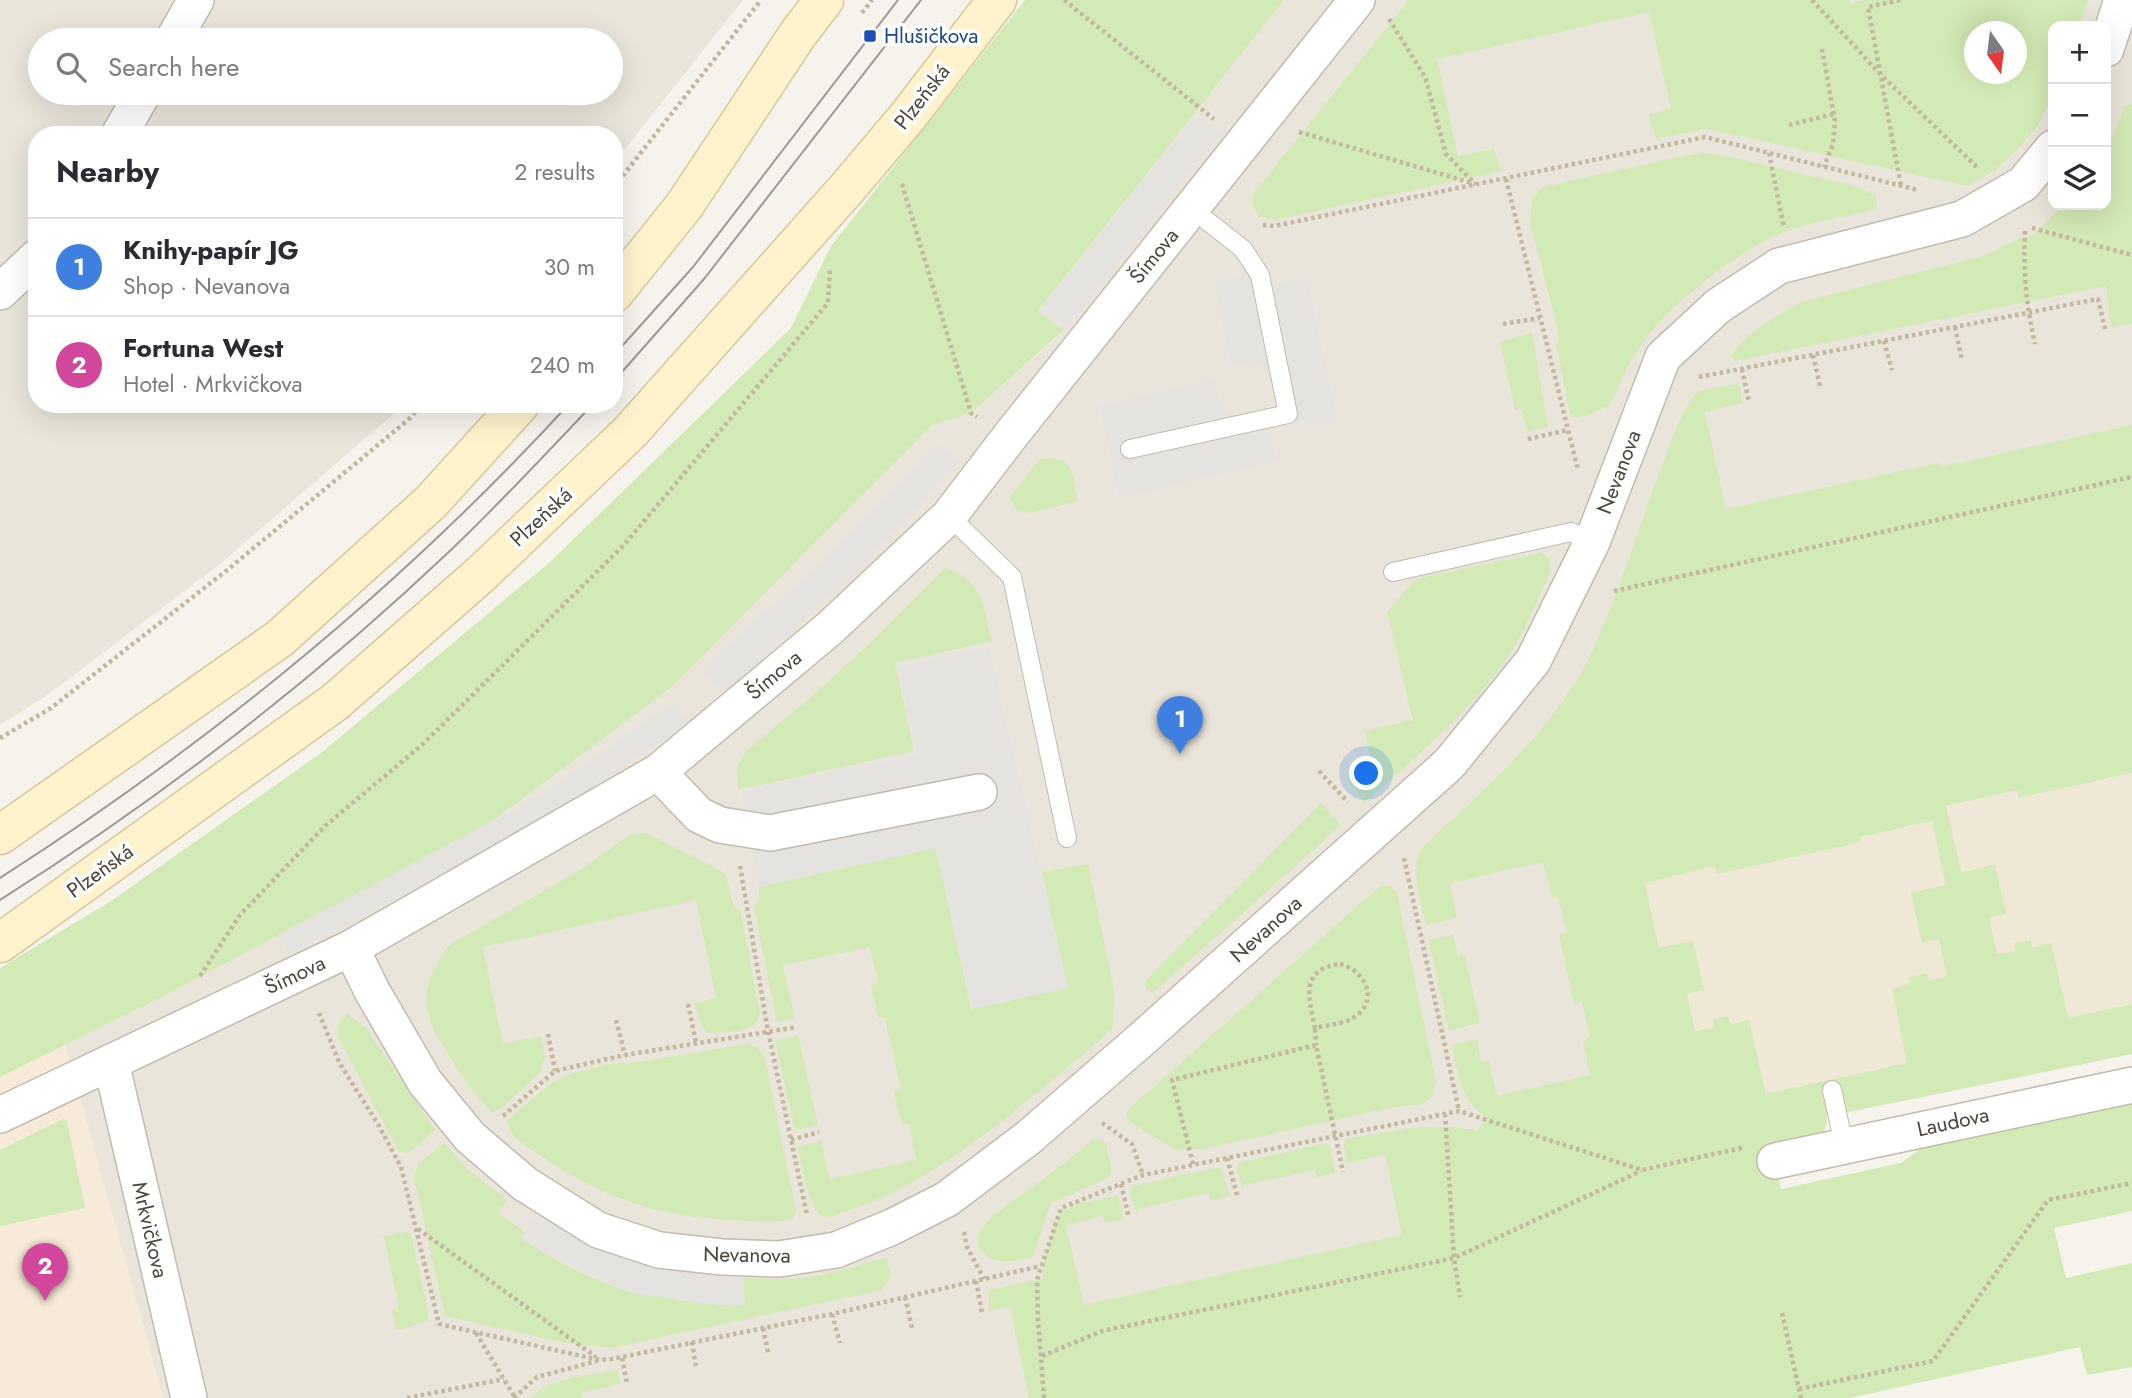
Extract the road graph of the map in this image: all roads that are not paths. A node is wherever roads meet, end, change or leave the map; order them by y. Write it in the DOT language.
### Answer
graph roads {
  1 [pos="195,0"];
  2 [pos="824,0"];
  3 [pos="997,0"];
  4 [pos="2122,0"];
  5 [pos="1372,8"];
  6 [pos="180,28"];
  7 [pos="2111,34"];
  8 [pos="136,105"];
  9 [pos="124,126"];
  10 [pos="2048,154"];
  11 [pos="1192,209"];
  12 [pos="28,266"];
  13 [pos="623,282"];
  14 [pos="0,292"];
  15 [pos="512,413"];
  16 [pos="1130,449"];
  17 [pos="949,516"];
  18 [pos="1592,542"];
  19 [pos="1393,572"];
  20 [pos="658,772"];
  21 [pos="979,792"];
  22 [pos="0,835"];
  23 [pos="1067,838"];
  24 [pos="0,943"];
  25 [pos="351,948"];
  26 [pos="111,1062"];
  27 [pos="2132,1085"];
  28 [pos="1832,1090"];
  29 [pos="0,1115"];
  30 [pos="1844,1145"];
  31 [pos="1760,1154"];
  32 [pos="189,1398"];
  1 -- 6 [label="street"];
  2 -- 13 [label="main road"];
  3 -- 24 [label="main road, Plzeňská"];
  4 -- 7 [label="street"];
  5 -- 11 [label="street, Šímova"];
  8 -- 9 [label="street"];
  10 -- 18 [label="street, Nevanova"];
  11 -- 16 [label="lane"];
  11 -- 17 [label="street, Šímova"];
  12 -- 14 [label="street"];
  15 -- 22 [label="main road"];
  17 -- 20 [label="street, Šímova"];
  17 -- 23 [label="lane"];
  18 -- 19 [label="lane"];
  18 -- 25 [label="street, Nevanova"];
  20 -- 21 [label="street"];
  20 -- 25 [label="street, Šímova"];
  25 -- 26 [label="street, Šímova"];
  26 -- 29 [label="street, Šímova"];
  26 -- 32 [label="street, Mrkvičkova"];
  27 -- 30 [label="street, Laudova"];
  28 -- 30 [label="lane"];
  30 -- 31 [label="street, Laudova"];
}
